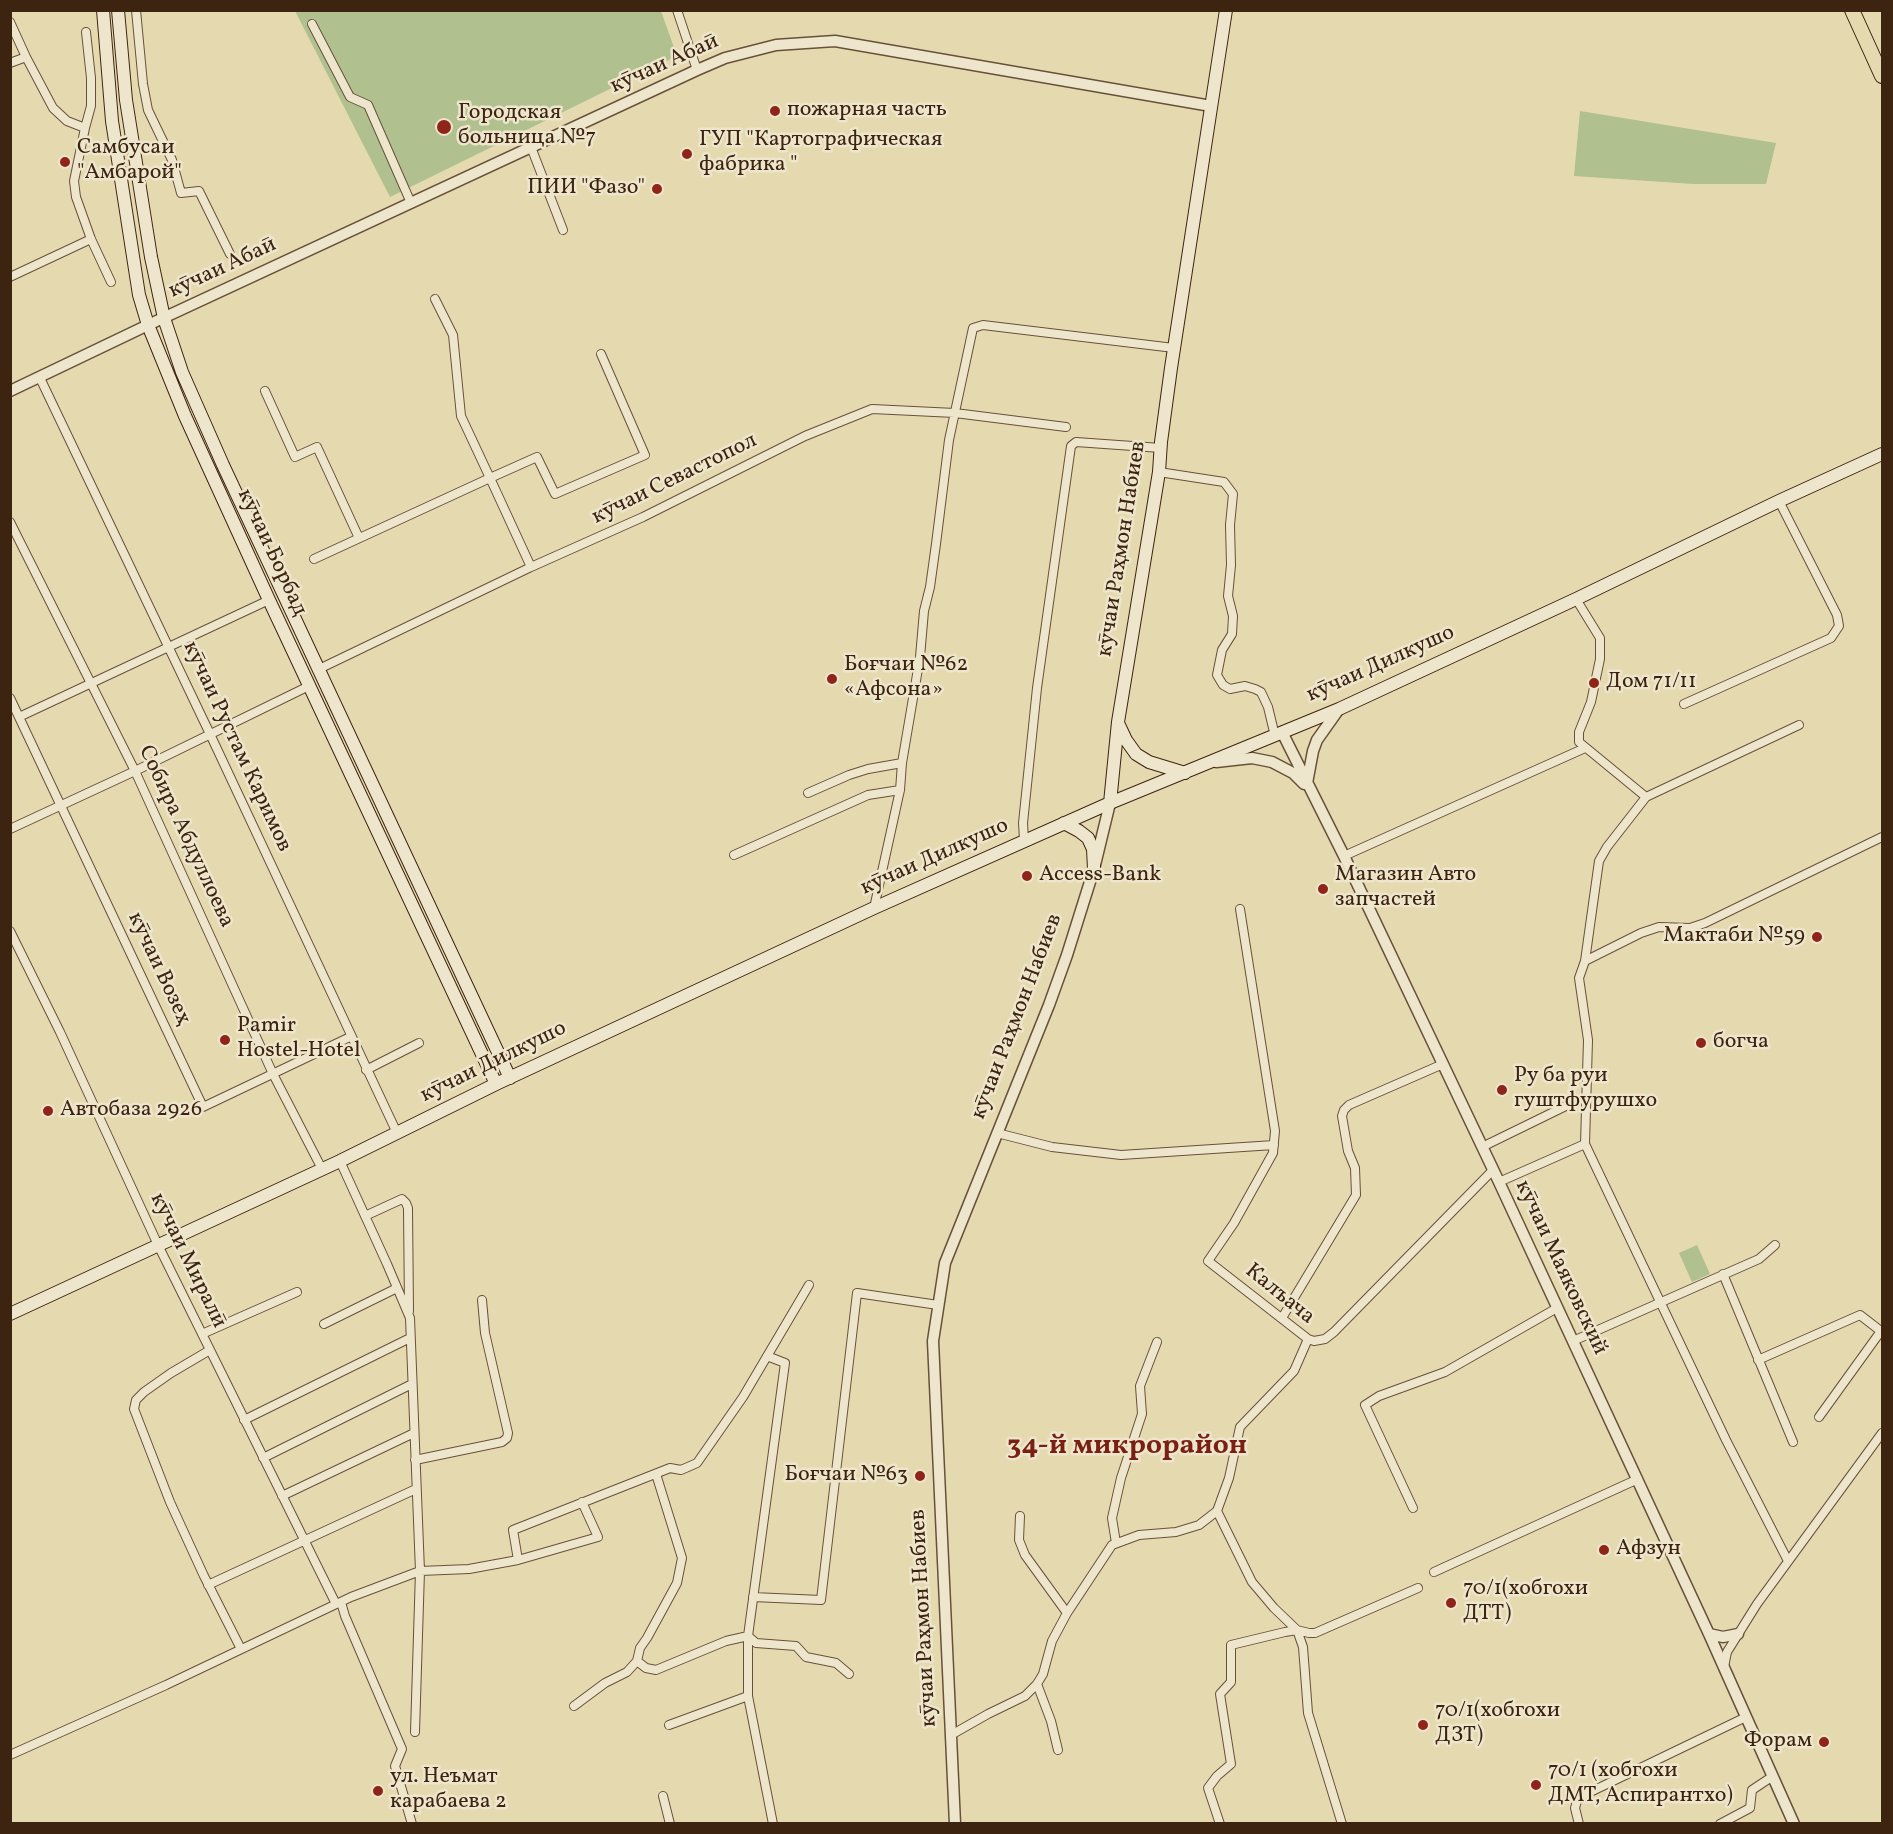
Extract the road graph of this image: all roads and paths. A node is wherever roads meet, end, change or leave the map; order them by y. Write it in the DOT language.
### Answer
graph roads {
  1 [pos="103,10"];
  2 [pos="118,10"];
  3 [pos="135,10"];
  4 [pos="677,10"];
  5 [pos="1226,10"];
  6 [pos="1852,10"];
  7 [pos="10,22"];
  8 [pos="312,24"];
  9 [pos="86,32"];
  10 [pos="26,57"];
  11 [pos="10,63"];
  12 [pos="698,70"];
  13 [pos="1882,76"];
  14 [pos="1211,106"];
  15 [pos="85,128"];
  16 [pos="531,147"];
  17 [pos="411,203"];
  18 [pos="563,230"];
  19 [pos="91,240"];
  20 [pos="230,254"];
  21 [pos="10,277"];
  22 [pos="111,282"];
  23 [pos="435,299"];
  24 [pos="164,318"];
  25 [pos="148,325"];
  26 [pos="1174,348"];
  27 [pos="601,354"];
  28 [pos="40,378"];
  29 [pos="10,391"];
  30 [pos="265,391"];
  31 [pos="955,413"];
  32 [pos="1066,427"];
  33 [pos="1161,448"];
  34 [pos="1882,454"];
  35 [pos="1159,472"];
  36 [pos="490,478"];
  37 [pos="1779,501"];
  38 [pos="10,522"];
  39 [pos="359,538"];
  40 [pos="314,558"];
  41 [pos="531,567"];
  42 [pos="1576,599"];
  43 [pos="269,600"];
  44 [pos="169,648"];
  45 [pos="319,669"];
  46 [pos="92,684"];
  47 [pos="309,686"];
  48 [pos="10,698"];
  49 [pos="1684,704"];
  50 [pos="1339,709"];
  51 [pos="20,717"];
  52 [pos="1118,722"];
  53 [pos="1799,725"];
  54 [pos="210,734"];
  55 [pos="1279,734"];
  56 [pos="1585,748"];
  57 [pos="902,763"];
  58 [pos="1210,763"];
  59 [pos="135,771"];
  60 [pos="1185,773"];
  61 [pos="1309,787"];
  62 [pos="900,790"];
  63 [pos="808,793"];
  64 [pos="1646,797"];
  65 [pos="1110,803"];
  66 [pos="62,806"];
  67 [pos="1064,823"];
  68 [pos="10,829"];
  69 [pos="1882,837"];
  70 [pos="1024,840"];
  71 [pos="734,855"];
  72 [pos="1344,855"];
  73 [pos="1094,869"];
  74 [pos="874,908"];
  75 [pos="1240,909"];
  76 [pos="10,931"];
  77 [pos="1585,961"];
  78 [pos="350,1037"];
  79 [pos="419,1043"];
  80 [pos="1443,1064"];
  81 [pos="366,1070"];
  82 [pos="273,1074"];
  83 [pos="510,1078"];
  84 [pos="496,1084"];
  85 [pos="1572,1103"];
  86 [pos="397,1133"];
  87 [pos="997,1133"];
  88 [pos="1585,1144"];
  89 [pos="1274,1145"];
  90 [pos="1482,1146"];
  91 [pos="340,1161"];
  92 [pos="322,1169"];
  93 [pos="1493,1170"];
  94 [pos="1499,1182"];
  95 [pos="365,1216"];
  96 [pos="158,1245"];
  97 [pos="1775,1245"];
  98 [pos="1723,1274"];
  99 [pos="809,1285"];
  100 [pos="397,1288"];
  101 [pos="297,1292"];
  102 [pos="482,1300"];
  103 [pos="1660,1302"];
  104 [pos="938,1305"];
  105 [pos="1557,1308"];
  106 [pos="10,1314"];
  107 [pos="410,1318"];
  108 [pos="1282,1318"];
  109 [pos="324,1324"];
  110 [pos="1882,1332"];
  111 [pos="202,1334"];
  112 [pos="410,1338"];
  113 [pos="1308,1339"];
  114 [pos="1573,1341"];
  115 [pos="1157,1342"];
  116 [pos="210,1350"];
  117 [pos="767,1356"];
  118 [pos="1758,1360"];
  119 [pos="412,1384"];
  120 [pos="1819,1417"];
  121 [pos="244,1420"];
  122 [pos="414,1433"];
  123 [pos="1882,1433"];
  124 [pos="1793,1442"];
  125 [pos="263,1458"];
  126 [pos="415,1460"];
  127 [pos="656,1474"];
  128 [pos="1638,1479"];
  129 [pos="416,1489"];
  130 [pos="282,1496"];
  131 [pos="582,1502"];
  132 [pos="1413,1509"];
  133 [pos="1217,1511"];
  134 [pos="1020,1516"];
  135 [pos="305,1541"];
  136 [pos="1116,1544"];
  137 [pos="518,1560"];
  138 [pos="1788,1561"];
  139 [pos="420,1571"];
  140 [pos="1434,1572"];
  141 [pos="208,1585"];
  142 [pos="1418,1588"];
  143 [pos="753,1597"];
  144 [pos="338,1603"];
  145 [pos="1067,1613"];
  146 [pos="1297,1630"];
  147 [pos="1710,1634"];
  148 [pos="1738,1634"];
  149 [pos="748,1636"];
  150 [pos="241,1649"];
  151 [pos="637,1661"];
  152 [pos="1724,1667"];
  153 [pos="849,1674"];
  154 [pos="1037,1684"];
  155 [pos="748,1696"];
  156 [pos="574,1707"];
  157 [pos="1746,1717"];
  158 [pos="669,1725"];
  159 [pos="416,1732"];
  160 [pos="951,1735"];
  161 [pos="1058,1750"];
  162 [pos="10,1755"];
  163 [pos="1773,1776"];
  164 [pos="663,1796"];
  165 [pos="412,1824"];
  166 [pos="670,1824"];
  167 [pos="773,1824"];
  168 [pos="955,1824"];
  169 [pos="1220,1824"];
  170 [pos="1342,1824"];
  171 [pos="1579,1824"];
  172 [pos="1720,1824"];
  173 [pos="1794,1824"];
  1 -- 25 [label="main road, кӯчаи Борбад"];
  2 -- 24 [label="main road, кӯчаи Борбад"];
  3 -- 20 [label="street"];
  4 -- 12 [label="street"];
  5 -- 14 [label="main road, кӯчаи Раҳмон Набиев"];
  6 -- 13 [label="main road"];
  7 -- 10 [label="street"];
  8 -- 17 [label="street"];
  9 -- 15 [label="street"];
  10 -- 11 [label="street"];
  10 -- 15 [label="street"];
  12 -- 14 [label="street, кӯчаи Абаӣ"];
  12 -- 16 [label="street, кӯчаи Абаӣ"];
  14 -- 26 [label="main road, кӯчаи Раҳмон Набиев"];
  15 -- 19 [label="street"];
  16 -- 17 [label="street, кӯчаи Абаӣ"];
  16 -- 18 [label="street"];
  17 -- 24 [label="street, кӯчаи Абаӣ"];
  19 -- 21 [label="street"];
  19 -- 22 [label="street"];
  23 -- 36 [label="street"];
  24 -- 25 [label="street, кӯчаи Абаӣ"];
  24 -- 45 [label="main road, кӯчаи Борбад"];
  25 -- 28 [label="street, кӯчаи Абаӣ"];
  25 -- 43 [label="main road, кӯчаи Борбад"];
  26 -- 31 [label="street"];
  26 -- 33 [label="main road, кӯчаи Раҳмон Набиев"];
  27 -- 36 [label="street"];
  28 -- 29 [label="street, кӯчаи Абаӣ"];
  28 -- 44 [label="street, кӯчаи Рустам Каримов"];
  30 -- 39 [label="street"];
  31 -- 32 [label="street, кӯчаи Севастопол"];
  31 -- 41 [label="street, кӯчаи Севастопол"];
  31 -- 57 [label="street"];
  33 -- 35 [label="main road, кӯчаи Раҳмон Набиев"];
  33 -- 70 [label="street"];
  34 -- 37 [label="main road, кӯчаи Дилкушо"];
  35 -- 52 [label="main road, кӯчаи Раҳмон Набиев"];
  35 -- 55 [label="street"];
  36 -- 39 [label="street"];
  36 -- 41 [label="street"];
  37 -- 42 [label="main road, кӯчаи Дилкушо"];
  37 -- 49 [label="street"];
  38 -- 46 [label="street, Собира Абдуллоева"];
  39 -- 40 [label="street"];
  41 -- 45 [label="street, кӯчаи Севастопол"];
  42 -- 50 [label="main road, кӯчаи Дилкушо"];
  42 -- 56 [label="street"];
  43 -- 44 [label="street"];
  43 -- 47 [label="main road, кӯчаи Борбад"];
  44 -- 46 [label="street"];
  44 -- 54 [label="street, кӯчаи Рустам Каримов"];
  45 -- 83 [label="main road, кӯчаи Борбад"];
  46 -- 51 [label="street"];
  46 -- 59 [label="street, Собира Абдуллоева"];
  47 -- 54 [label="street"];
  47 -- 84 [label="main road, кӯчаи Борбад"];
  48 -- 51 [label="street, кӯчаи Возеҳ"];
  50 -- 55 [label="main road, кӯчаи Дилкушо"];
  50 -- 61 [label="street"];
  51 -- 66 [label="street, кӯчаи Возеҳ"];
  52 -- 60 [label="main road"];
  52 -- 65 [label="main road, кӯчаи Раҳмон Набиев"];
  53 -- 64 [label="street"];
  54 -- 59 [label="street"];
  54 -- 78 [label="street, кӯчаи Рустам Каримов"];
  55 -- 58 [label="main road, кӯчаи Дилкушо"];
  55 -- 61 [label="street, кӯчаи Маяковский"];
  56 -- 64 [label="street"];
  56 -- 72 [label="street"];
  57 -- 62 [label="street"];
  57 -- 63 [label="street"];
  58 -- 60 [label="main road, кӯчаи Дилкушо"];
  58 -- 61 [label="street"];
  59 -- 66 [label="street"];
  59 -- 82 [label="street, Собира Абдуллоева"];
  60 -- 65 [label="main road, кӯчаи Дилкушо"];
  61 -- 72 [label="street, кӯчаи Маяковский"];
  62 -- 71 [label="street"];
  62 -- 74 [label="street"];
  64 -- 77 [label="street"];
  65 -- 67 [label="main road, кӯчаи Дилкушо"];
  65 -- 73 [label="street, кӯчаи Раҳмон Набиев"];
  66 -- 68 [label="street"];
  66 -- 82 [label="street, кӯчаи Возеҳ"];
  67 -- 70 [label="main road, кӯчаи Дилкушо"];
  67 -- 73 [label="main road"];
  69 -- 77 [label="street"];
  70 -- 74 [label="main road, кӯчаи Дилкушо"];
  72 -- 80 [label="street, кӯчаи Маяковский"];
  73 -- 87 [label="street, кӯчаи Раҳмон Набиев"];
  74 -- 83 [label="main road, кӯчаи Дилкушо"];
  75 -- 89 [label="street, Калъача"];
  76 -- 96 [label="street, кӯчаи Миралӣ"];
  77 -- 88 [label="street"];
  78 -- 81 [label="street, кӯчаи Рустам Каримов"];
  78 -- 82 [label="street, кӯчаи Возеҳ"];
  79 -- 81 [label="street"];
  80 -- 90 [label="street, кӯчаи Маяковский"];
  80 -- 108 [label="street"];
  81 -- 86 [label="street, кӯчаи Рустам Каримов"];
  82 -- 92 [label="street, Собира Абдуллоева"];
  83 -- 84 [label="main road, кӯчаи Дилкушо"];
  84 -- 86 [label="main road, кӯчаи Дилкушо"];
  85 -- 90 [label="street"];
  86 -- 91 [label="main road, кӯчаи Дилкушо"];
  87 -- 89 [label="street"];
  87 -- 104 [label="street, кӯчаи Раҳмон Набиев"];
  88 -- 94 [label="street"];
  88 -- 103 [label="street"];
  89 -- 108 [label="street, Калъача"];
  90 -- 93 [label="street, кӯчаи Маяковский"];
  91 -- 92 [label="main road, кӯчаи Дилкушо"];
  91 -- 95 [label="street"];
  92 -- 96 [label="main road, кӯчаи Дилкушо"];
  93 -- 94 [label="street, кӯчаи Маяковский"];
  93 -- 113 [label="street"];
  94 -- 105 [label="street, кӯчаи Маяковский"];
  95 -- 100 [label="street"];
  95 -- 107 [label="street"];
  96 -- 106 [label="main road, кӯчаи Дилкушо"];
  96 -- 111 [label="street, кӯчаи Миралӣ"];
  97 -- 98 [label="street"];
  98 -- 103 [label="street"];
  98 -- 118 [label="street"];
  99 -- 117 [label="street"];
  100 -- 107 [label="street"];
  100 -- 109 [label="street"];
  101 -- 111 [label="street"];
  102 -- 126 [label="street"];
  103 -- 114 [label="street"];
  103 -- 138 [label="street"];
  104 -- 143 [label="street"];
  104 -- 160 [label="street, кӯчаи Раҳмон Набиев"];
  105 -- 114 [label="street, кӯчаи Маяковский"];
  105 -- 132 [label="street"];
  107 -- 112 [label="street"];
  108 -- 113 [label="street, Калъача"];
  110 -- 118 [label="street"];
  110 -- 120 [label="street"];
  111 -- 116 [label="street, кӯчаи Миралӣ"];
  112 -- 119 [label="street"];
  112 -- 121 [label="street"];
  113 -- 133 [label="street, Калъача"];
  114 -- 128 [label="street, кӯчаи Маяковский"];
  115 -- 136 [label="street"];
  116 -- 121 [label="street, кӯчаи Миралӣ"];
  116 -- 141 [label="street"];
  117 -- 127 [label="street"];
  117 -- 143 [label="street"];
  118 -- 124 [label="street"];
  119 -- 122 [label="street"];
  119 -- 125 [label="street"];
  121 -- 125 [label="street, кӯчаи Миралӣ"];
  122 -- 126 [label="street"];
  122 -- 130 [label="street"];
  123 -- 138 [label="street"];
  125 -- 130 [label="street, кӯчаи Миралӣ"];
  126 -- 129 [label="street"];
  127 -- 131 [label="street"];
  127 -- 151 [label="street"];
  128 -- 140 [label="street"];
  128 -- 147 [label="street, кӯчаи Маяковский"];
  129 -- 135 [label="street"];
  129 -- 139 [label="street"];
  130 -- 135 [label="street, кӯчаи Миралӣ"];
  131 -- 137 [label="street"];
  131 -- 137 [label="street"];
  133 -- 136 [label="street"];
  133 -- 146 [label="street"];
  134 -- 145 [label="street"];
  135 -- 141 [label="street"];
  135 -- 144 [label="street, кӯчаи Миралӣ"];
  136 -- 145 [label="street"];
  137 -- 139 [label="street"];
  138 -- 148 [label="street"];
  139 -- 144 [label="street"];
  139 -- 159 [label="street"];
  141 -- 150 [label="street"];
  142 -- 146 [label="street"];
  143 -- 149 [label="street"];
  144 -- 150 [label="street"];
  144 -- 165 [label="street, кӯчаи Миралӣ"];
  145 -- 154 [label="street"];
  146 -- 169 [label="street"];
  146 -- 170 [label="street"];
  147 -- 148 [label="street"];
  147 -- 152 [label="street, кӯчаи Маяковский"];
  148 -- 152 [label="street"];
  149 -- 151 [label="street"];
  149 -- 153 [label="street"];
  149 -- 155 [label="street"];
  150 -- 162 [label="street"];
  151 -- 156 [label="street"];
  152 -- 157 [label="street, кӯчаи Маяковский"];
  154 -- 160 [label="street"];
  154 -- 161 [label="street"];
  155 -- 158 [label="street"];
  155 -- 167 [label="street"];
  157 -- 163 [label="street, кӯчаи Маяковский"];
  157 -- 171 [label="street"];
  160 -- 168 [label="street, кӯчаи Раҳмон Набиев"];
  163 -- 172 [label="street"];
  163 -- 173 [label="street, кӯчаи Маяковский"];
  164 -- 166 [label="street"];
}
